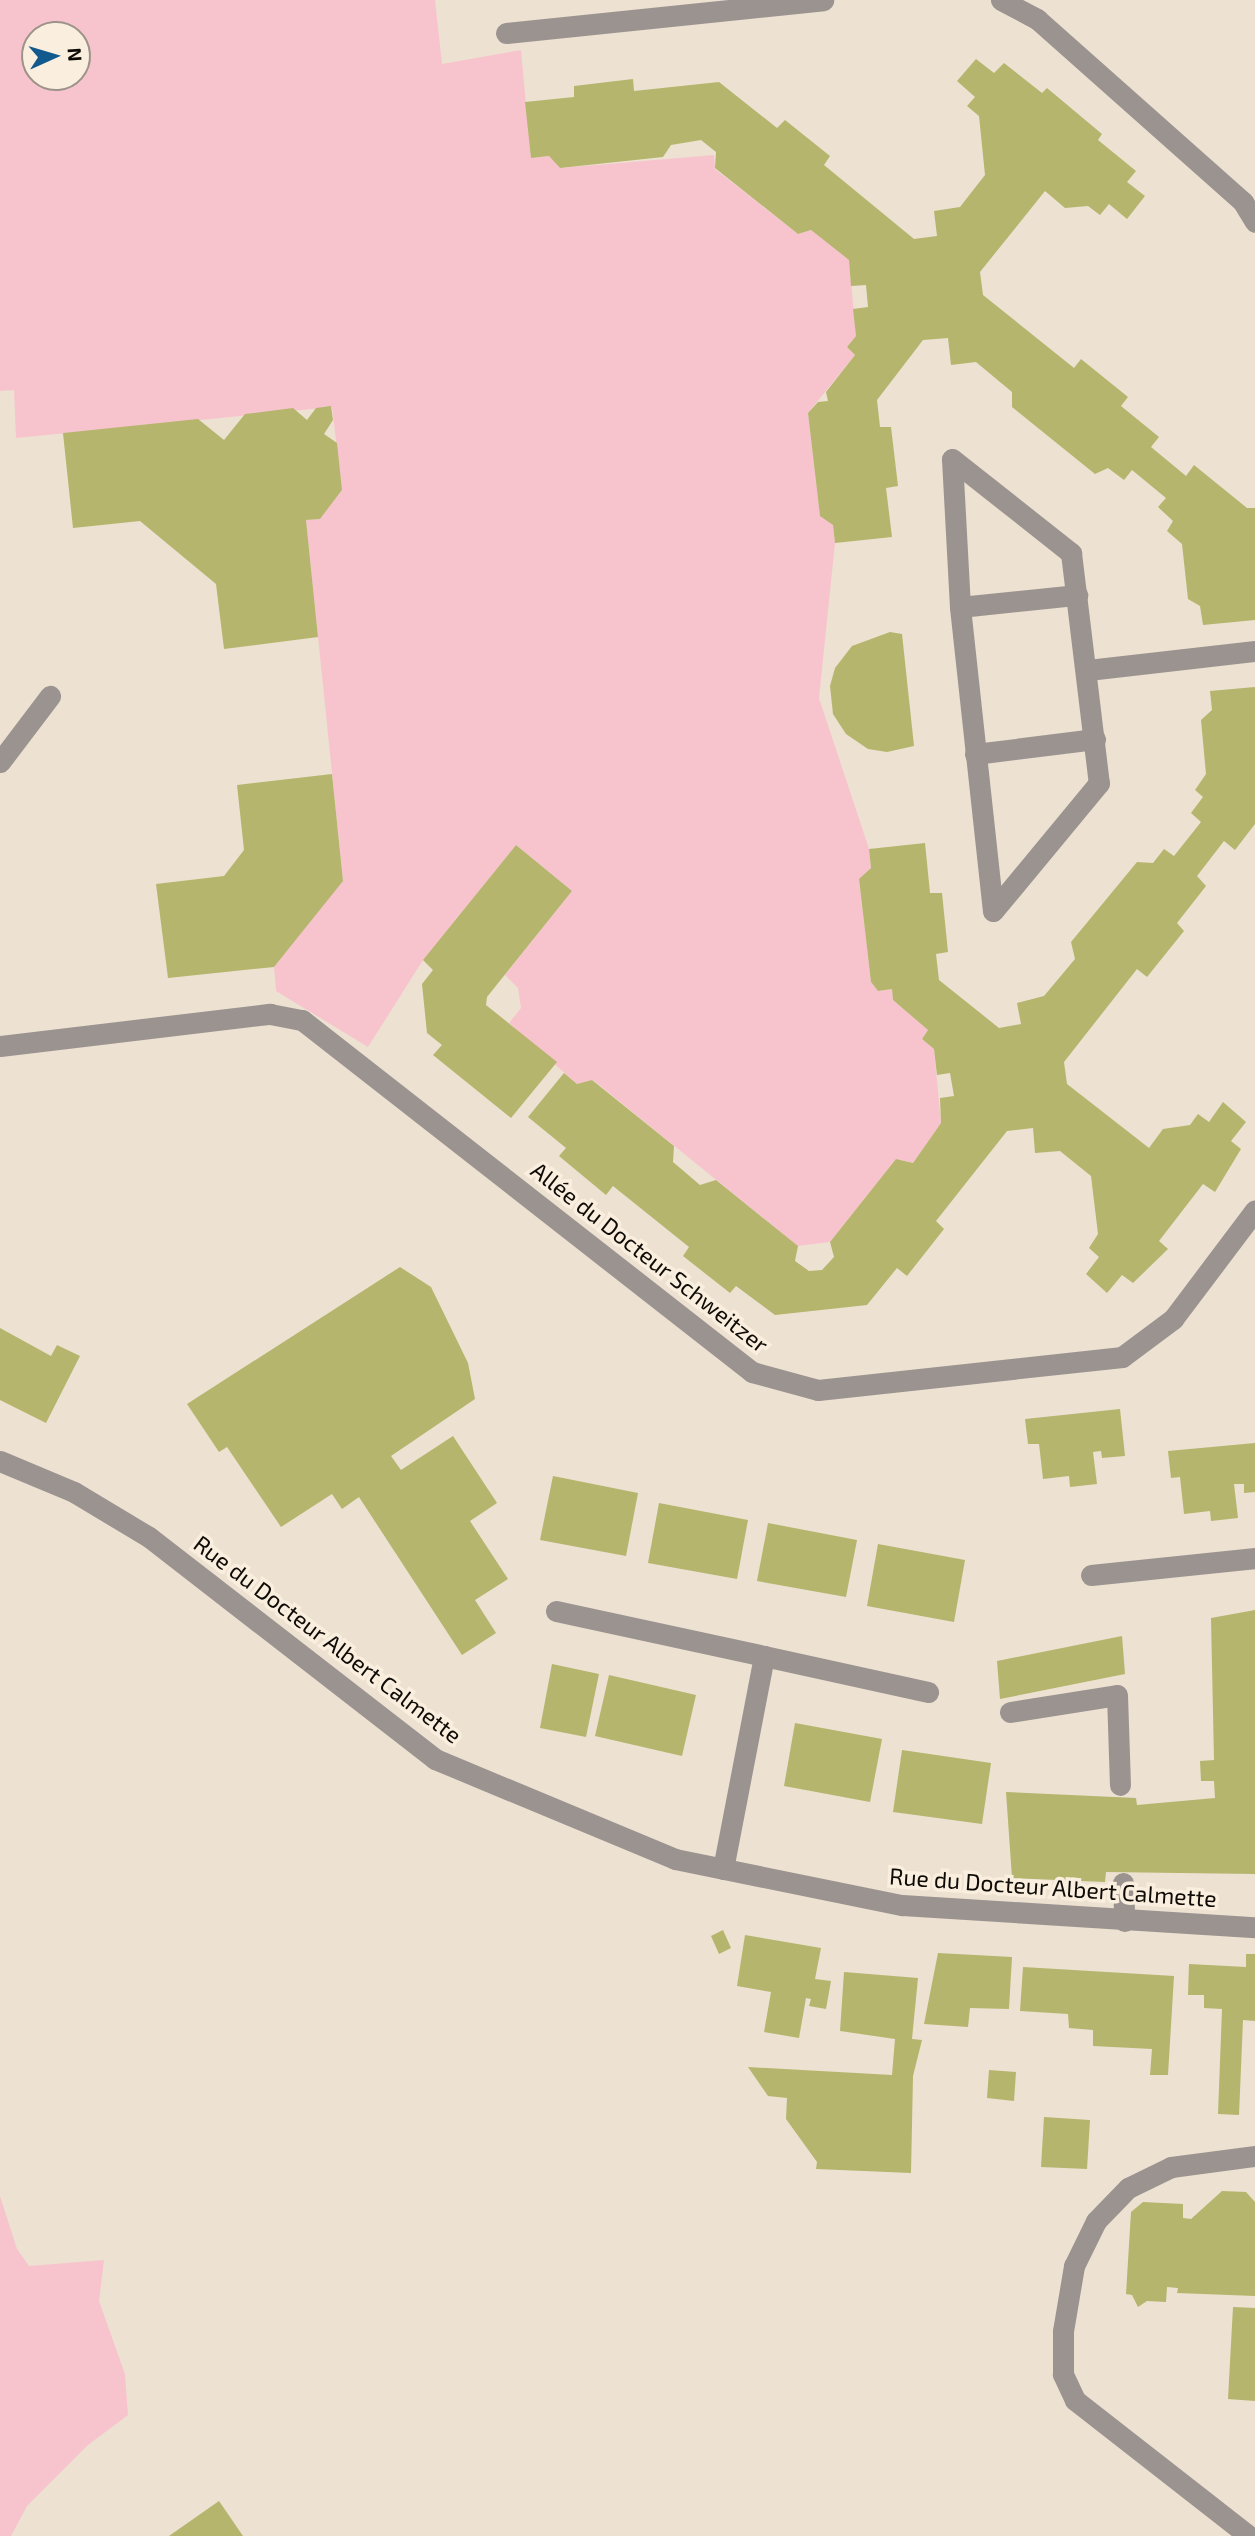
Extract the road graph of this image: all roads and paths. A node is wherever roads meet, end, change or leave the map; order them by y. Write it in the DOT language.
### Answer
graph roads {
  1 [pos="823,0"];
  2 [pos="1000,0"];
  3 [pos="506,33"];
  4 [pos="1255,222"];
  5 [pos="1077,595"];
  6 [pos="961,607"];
  7 [pos="1255,651"];
  8 [pos="1088,670"];
  9 [pos="50,696"];
  10 [pos="1095,739"];
  11 [pos="975,754"];
  12 [pos="0,762"];
  13 [pos="0,1046"];
  14 [pos="1255,1210"];
  15 [pos="0,1461"];
  16 [pos="1255,1558"];
  17 [pos="1091,1575"];
  18 [pos="556,1611"];
  19 [pos="764,1656"];
  20 [pos="928,1692"];
  21 [pos="1010,1712"];
  22 [pos="1120,1785"];
  23 [pos="723,1869"];
  24 [pos="1123,1883"];
  25 [pos="1124,1922"];
  26 [pos="1255,1927"];
  27 [pos="1255,2156"];
  28 [pos="1249,2536"];
  1 -- 3 [label="street"];
  2 -- 4 [label="street"];
  5 -- 6 [label="street"];
  5 -- 6 [label="street"];
  5 -- 8 [label="street"];
  6 -- 11 [label="street"];
  7 -- 8 [label="street"];
  8 -- 10 [label="street"];
  9 -- 12 [label="street"];
  10 -- 11 [label="street"];
  10 -- 11 [label="street"];
  13 -- 14 [label="street, Allée du Docteur Schweitzer"];
  15 -- 23 [label="street, Rue du Docteur Albert Calmette"];
  16 -- 17 [label="street"];
  18 -- 19 [label="street"];
  19 -- 20 [label="street"];
  19 -- 23 [label="street"];
  21 -- 22 [label="street"];
  23 -- 25 [label="street, Rue du Docteur Albert Calmette"];
  24 -- 25 [label="street"];
  25 -- 26 [label="street, Rue du Docteur Albert Calmette"];
  27 -- 28 [label="street"];
}
